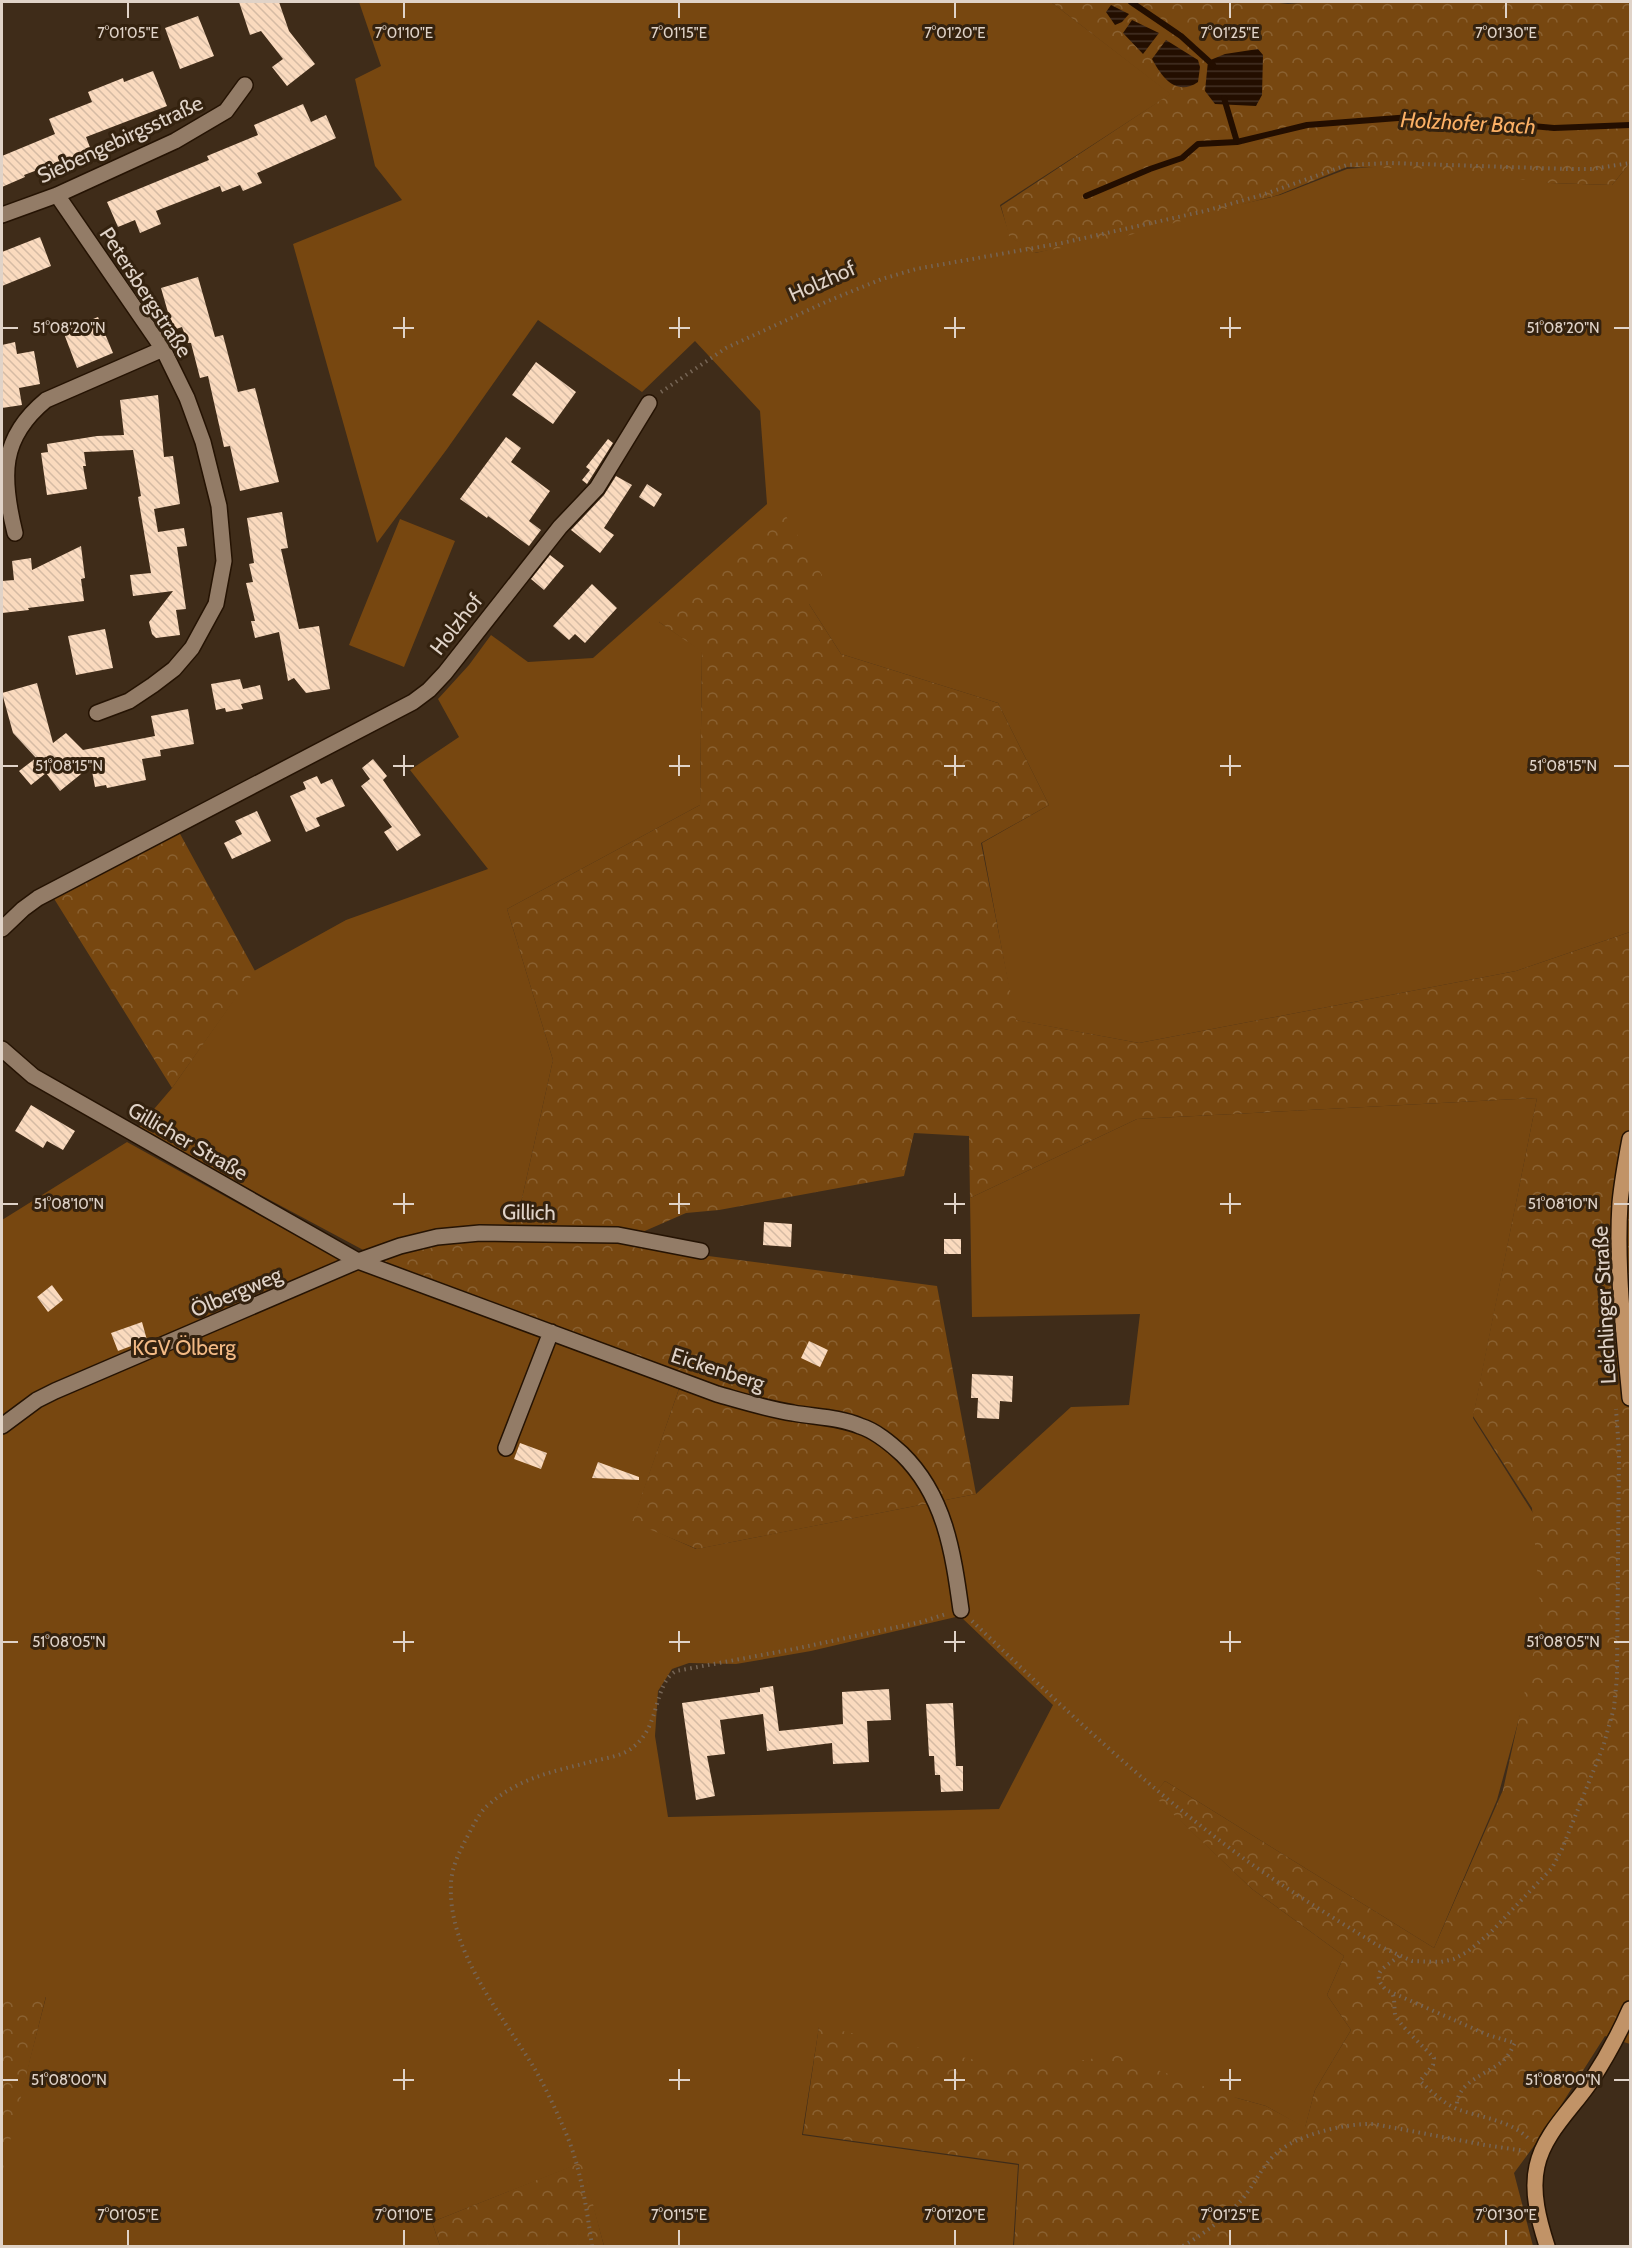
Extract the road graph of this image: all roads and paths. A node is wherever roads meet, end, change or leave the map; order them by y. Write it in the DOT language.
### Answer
graph roads {
  1 [pos="244,85"];
  2 [pos="1630,163"];
  3 [pos="57,195"];
  4 [pos="2,215"];
  5 [pos="163,349"];
  6 [pos="649,403"];
  7 [pos="15,533"];
  8 [pos="97,713"];
  9 [pos="2,929"];
  10 [pos="2,1049"];
  11 [pos="1630,1139"];
  12 [pos="701,1251"];
  13 [pos="358,1261"];
  14 [pos="551,1332"];
  15 [pos="1630,1398"];
  16 [pos="1615,1402"];
  17 [pos="2,1426"];
  18 [pos="506,1448"];
  19 [pos="961,1610"];
  20 [pos="1399,1956"];
  21 [pos="1393,1995"];
  22 [pos="1630,2009"];
  23 [pos="1457,2108"];
  24 [pos="1513,2149"];
  25 [pos="1540,2153"];
  26 [pos="592,2247"];
  27 [pos="1183,2247"];
  28 [pos="1547,2247"];
  1 -- 3 [label="street, Siebengebirgsstraße"];
  2 -- 6 [label="path, Holzhof"];
  3 -- 4 [label="street, Siebengebirgsstraße"];
  3 -- 5 [label="street, Petersbergstraße"];
  5 -- 7 [label="street"];
  5 -- 8 [label="street, Petersbergstraße"];
  6 -- 9 [label="street, Holzhof"];
  10 -- 13 [label="street, Gillicher Straße"];
  11 -- 15 [label="main road, Leichlinger Straße"];
  12 -- 13 [label="street, Gillich"];
  13 -- 14 [label="street, Eickenberg"];
  13 -- 17 [label="street, Ölbergweg"];
  14 -- 18 [label="street"];
  14 -- 19 [label="street, Eickenberg"];
  16 -- 20 [label="path"];
  19 -- 20 [label="path"];
  19 -- 26 [label="path"];
  20 -- 21 [label="path"];
  21 -- 23 [label="path"];
  21 -- 23 [label="path"];
  22 -- 25 [label="main road"];
  23 -- 25 [label="path"];
  24 -- 27 [label="path"];
  25 -- 28 [label="main road"];
}
